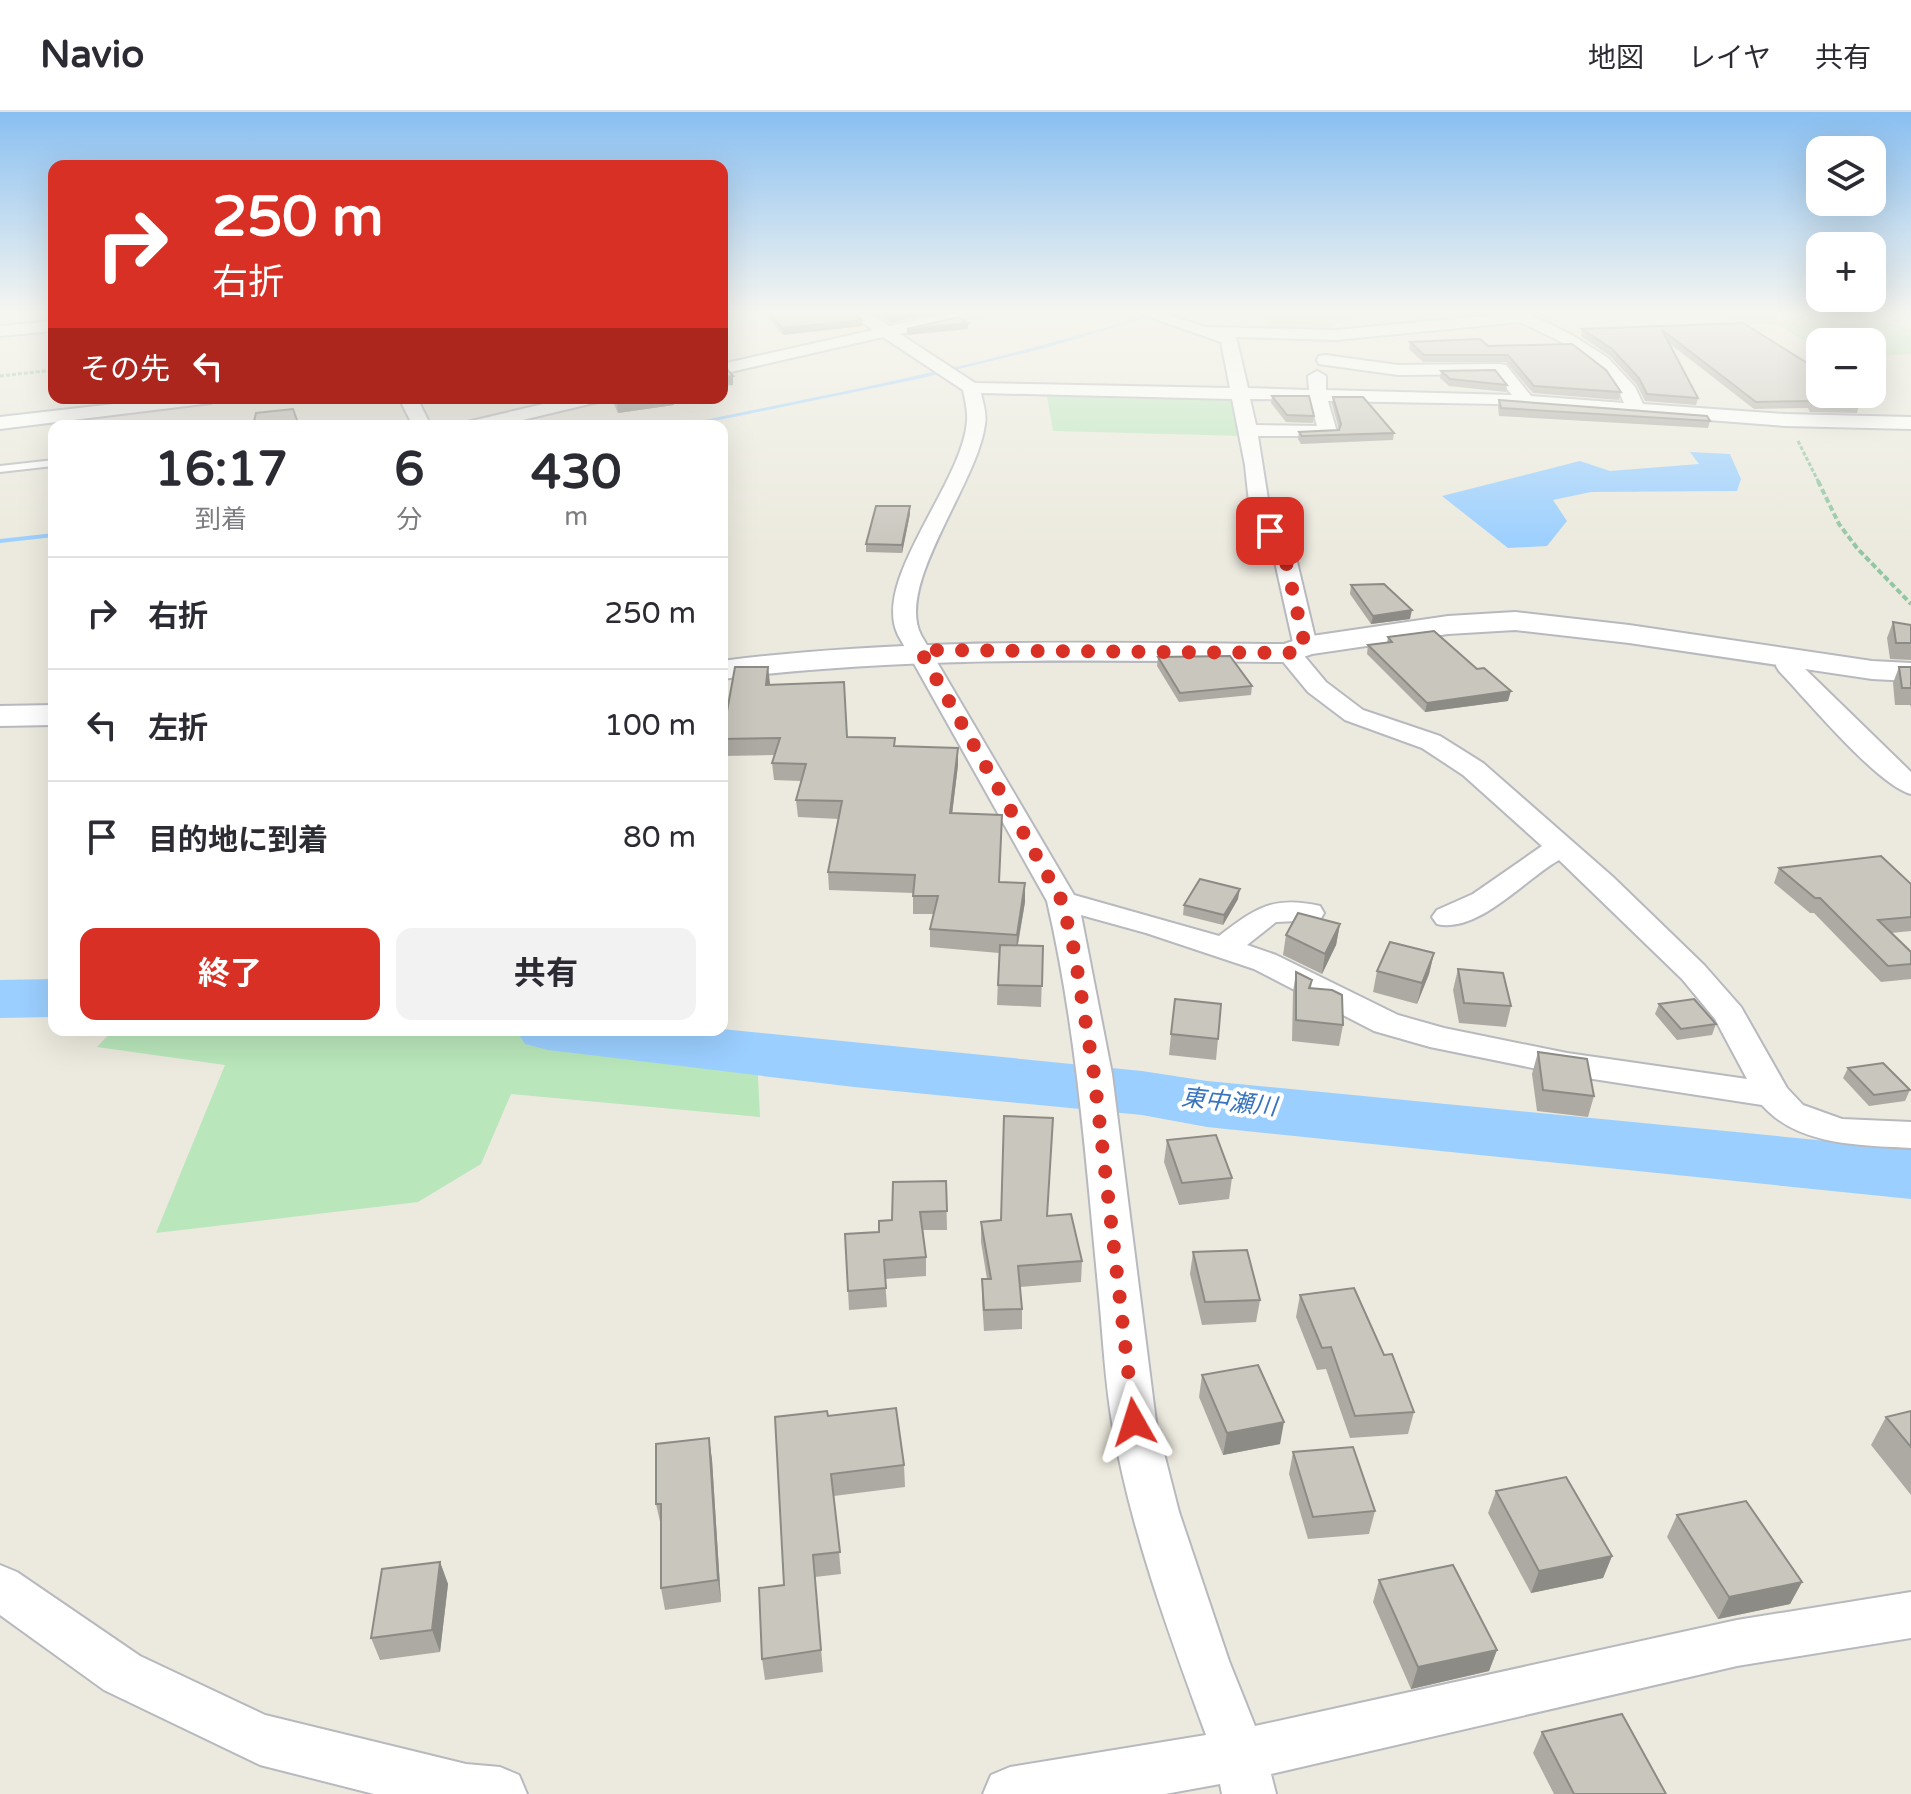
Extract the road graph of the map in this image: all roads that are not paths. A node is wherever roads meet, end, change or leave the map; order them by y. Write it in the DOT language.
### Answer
graph roads {
  1 [pos="961,390"];
  2 [pos="1184,390"];
  3 [pos="1239,390"];
  4 [pos="1318,390"];
  5 [pos="1517,390"];
  6 [pos="1629,390"];
  7 [pos="1240,394"];
  8 [pos="1318,396"];
  9 [pos="1526,401"];
  10 [pos="197,404"];
  11 [pos="551,404"];
  12 [pos="1635,408"];
  13 [pos="495,420"];
  14 [pos="0,423"];
  15 [pos="1911,423"];
  16 [pos="1248,430"];
  17 [pos="48,464"];
  18 [pos="0,469"];
  19 [pos="1297,649"];
  20 [pos="920,650"];
  21 [pos="1789,659"];
  22 [pos="728,669"];
  23 [pos="1911,672"];
  24 [pos="48,715"];
  25 [pos="0,716"];
  26 [pos="1911,786"];
  27 [pos="1562,847"];
  28 [pos="1062,901"];
  29 [pos="1309,913"];
  30 [pos="1448,917"];
  31 [pos="1224,948"];
  32 [pos="1773,1095"];
  33 [pos="1911,1135"];
  34 [pos="0,1587"];
  35 [pos="1911,1615"];
  36 [pos="1244,1775"];
  37 [pos="500,1794"];
  38 [pos="1010,1794"];
  1 -- 20 [label="street"];
  2 -- 7 [label="street"];
  3 -- 7 [label="street"];
  4 -- 8 [label="street"];
  5 -- 9 [label="street"];
  6 -- 12 [label="street"];
  7 -- 8 [label="street"];
  7 -- 16 [label="street"];
  8 -- 9 [label="street"];
  8 -- 16 [label="street"];
  9 -- 12 [label="street"];
  10 -- 14 [label="street"];
  11 -- 13 [label="street"];
  12 -- 15 [label="street"];
  16 -- 19 [label="street"];
  17 -- 18 [label="lane"];
  19 -- 20 [label="street"];
  19 -- 21 [label="street"];
  19 -- 27 [label="street"];
  20 -- 22 [label="street"];
  20 -- 28 [label="street"];
  21 -- 23 [label="street"];
  21 -- 26 [label="street"];
  24 -- 25 [label="street"];
  27 -- 30 [label="street"];
  27 -- 32 [label="street"];
  28 -- 31 [label="street"];
  28 -- 36 [label="street"];
  29 -- 31 [label="street"];
  31 -- 32 [label="street"];
  32 -- 33 [label="street"];
  34 -- 37 [label="street"];
  35 -- 36 [label="street"];
  36 -- 38 [label="street"];
}
